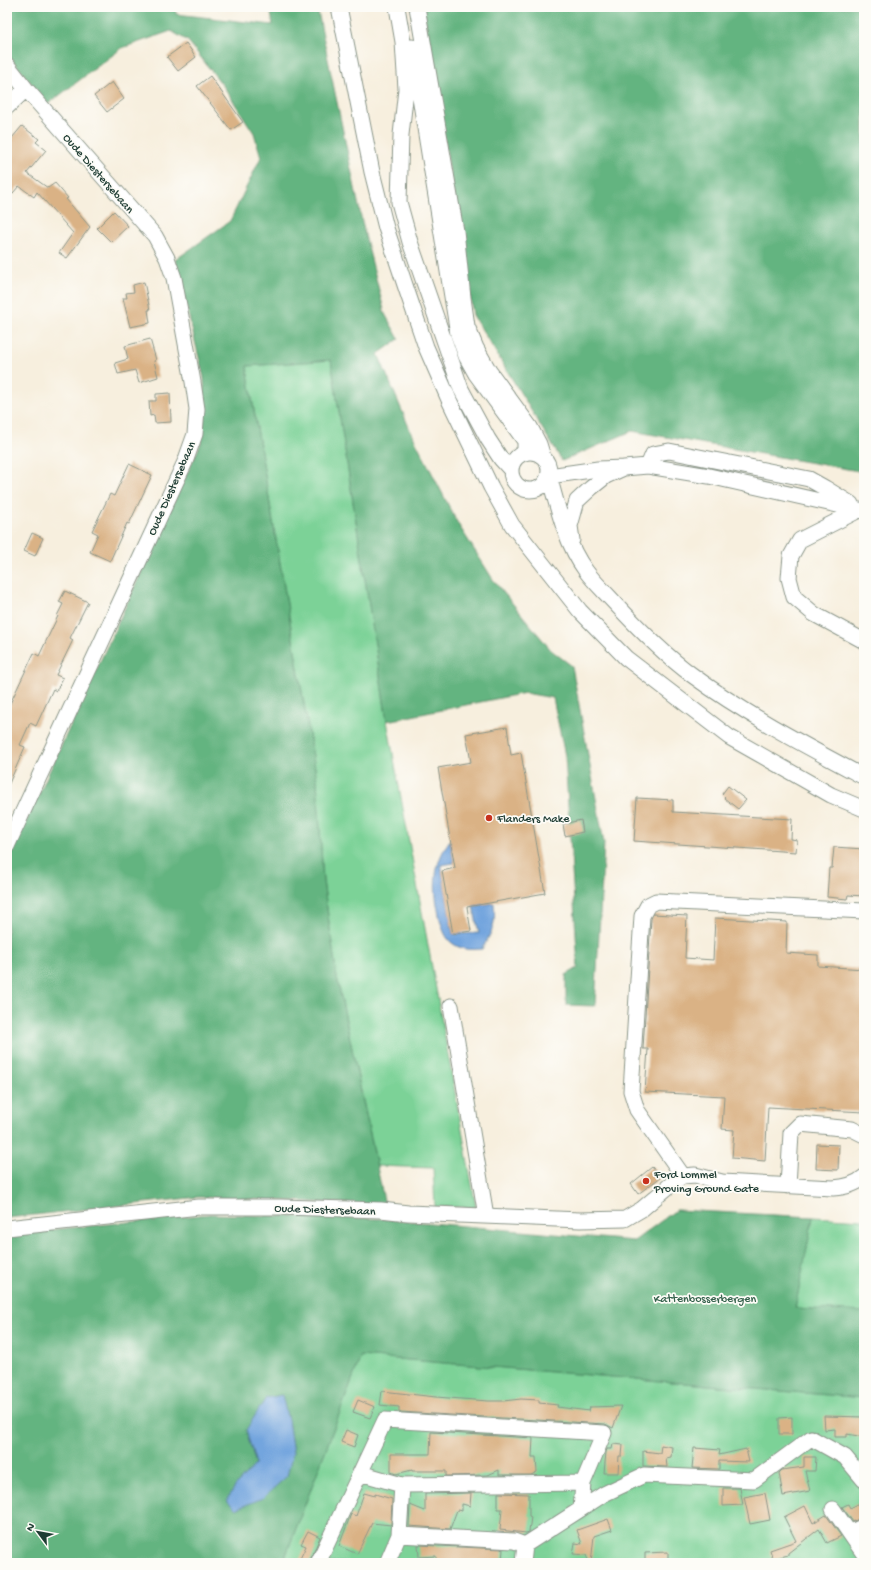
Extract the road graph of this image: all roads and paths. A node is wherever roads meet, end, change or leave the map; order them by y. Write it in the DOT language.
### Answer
graph roads {
  1 [pos="339,7"];
  2 [pos="397,7"];
  3 [pos="406,7"];
  4 [pos="417,7"];
  5 [pos="7,65"];
  6 [pos="26,89"];
  7 [pos="7,107"];
  8 [pos="525,453"];
  9 [pos="543,457"];
  10 [pos="624,468"];
  11 [pos="512,470"];
  12 [pos="549,476"];
  13 [pos="862,513"];
  14 [pos="573,549"];
  15 [pos="864,641"];
  16 [pos="864,777"];
  17 [pos="864,809"];
  18 [pos="7,846"];
  19 [pos="864,911"];
  20 [pos="451,1006"];
  21 [pos="864,1135"];
  22 [pos="683,1176"];
  23 [pos="864,1177"];
  24 [pos="788,1186"];
  25 [pos="486,1216"];
  26 [pos="7,1228"];
  27 [pos="360,1473"];
  28 [pos="864,1480"];
  29 [pos="583,1483"];
  30 [pos="402,1485"];
  31 [pos="833,1508"];
  32 [pos="581,1510"];
  33 [pos="864,1526"];
  34 [pos="850,1533"];
  35 [pos="399,1535"];
  36 [pos="525,1545"];
  37 [pos="864,1554"];
  38 [pos="318,1563"];
  39 [pos="387,1563"];
  40 [pos="523,1563"];
  1 -- 17 [label="street"];
  2 -- 11 [label="street"];
  3 -- 8 [label="street"];
  4 -- 9 [label="street"];
  5 -- 6 [label="street, Oude Diestersebaan"];
  6 -- 7 [label="street"];
  6 -- 18 [label="street, Oude Diestersebaan"];
  8 -- 9 [label="street"];
  8 -- 11 [label="street"];
  9 -- 12 [label="street"];
  10 -- 12 [label="street"];
  10 -- 13 [label="street"];
  10 -- 14 [label="street"];
  11 -- 12 [label="street"];
  12 -- 14 [label="street"];
  13 -- 15 [label="street"];
  14 -- 16 [label="street"];
  19 -- 22 [label="street"];
  20 -- 25 [label="street"];
  21 -- 24 [label="street"];
  22 -- 24 [label="street"];
  22 -- 25 [label="street, Oude Diestersebaan"];
  23 -- 24 [label="street"];
  25 -- 26 [label="street, Oude Diestersebaan"];
  27 -- 29 [label="street"];
  27 -- 30 [label="street"];
  27 -- 38 [label="street"];
  28 -- 32 [label="street"];
  29 -- 30 [label="street"];
  29 -- 32 [label="street"];
  30 -- 35 [label="street"];
  31 -- 34 [label="street"];
  32 -- 36 [label="street"];
  33 -- 34 [label="street"];
  34 -- 37 [label="street"];
  35 -- 36 [label="street"];
  35 -- 39 [label="street"];
  36 -- 40 [label="street"];
}
